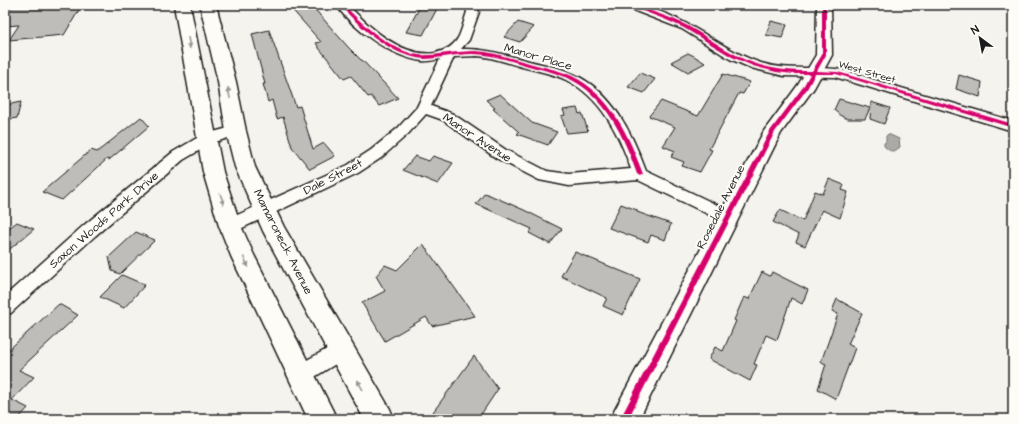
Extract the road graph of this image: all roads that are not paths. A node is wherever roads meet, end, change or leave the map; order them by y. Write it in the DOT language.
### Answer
graph roads {
  1 [pos="182,5"];
  2 [pos="208,5"];
  3 [pos="342,5"];
  4 [pos="470,5"];
  5 [pos="630,5"];
  6 [pos="824,5"];
  7 [pos="450,54"];
  8 [pos="814,72"];
  9 [pos="423,109"];
  10 [pos="1013,126"];
  11 [pos="236,131"];
  12 [pos="207,139"];
  13 [pos="640,174"];
  14 [pos="265,211"];
  15 [pos="728,217"];
  16 [pos="230,226"];
  17 [pos="5,307"];
  18 [pos="340,351"];
  19 [pos="301,374"];
  20 [pos="323,419"];
  21 [pos="380,419"];
  22 [pos="624,419"];
  1 -- 12 [label="main road, one-way"];
  11 -- 2 [label="main road, Mamaroneck Avenue, one-way"];
  3 -- 7 [label="street"];
  4 -- 7 [label="street"];
  5 -- 8 [label="street, West Street"];
  6 -- 8 [label="street, Rosedale Avenue"];
  7 -- 9 [label="street"];
  7 -- 13 [label="street, Manor Place"];
  8 -- 10 [label="street, West Street"];
  8 -- 15 [label="street, Rosedale Avenue"];
  9 -- 13 [label="street, Manor Avenue"];
  9 -- 14 [label="street, Dale Street"];
  11 -- 12 [label="street, Saxon Woods Park Drive"];
  11 -- 14 [label="main road, Mamaroneck Avenue"];
  12 -- 16 [label="main road, one-way"];
  12 -- 17 [label="street, Saxon Woods Park Drive"];
  13 -- 15 [label="street"];
  14 -- 16 [label="street, Dale Street"];
  14 -- 18 [label="main road, Mamaroneck Avenue"];
  15 -- 22 [label="street, Rosedale Avenue"];
  16 -- 19 [label="main road, one-way"];
  18 -- 19 [label="street"];
  21 -- 18 [label="main road, Mamaroneck Avenue, one-way"];
  19 -- 20 [label="main road"];
}
